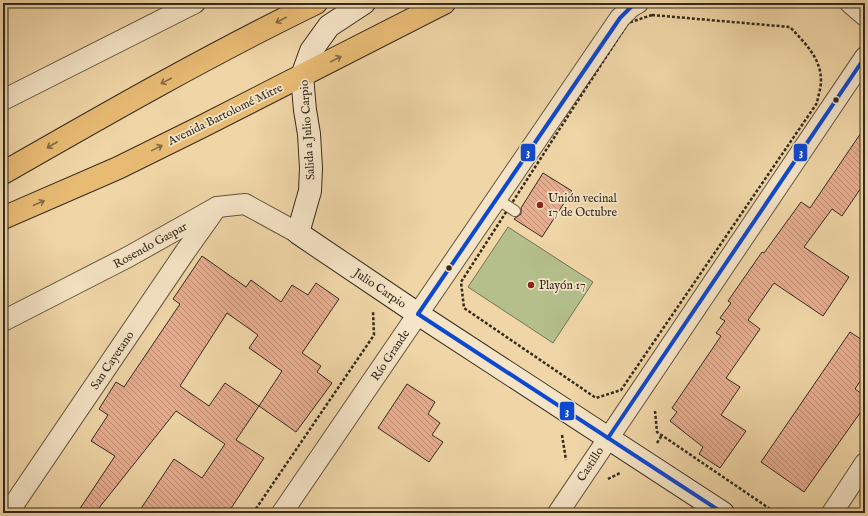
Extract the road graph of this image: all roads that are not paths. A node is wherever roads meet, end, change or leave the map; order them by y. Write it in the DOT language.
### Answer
graph roads {
  1 [pos="195,3"];
  2 [pos="316,3"];
  3 [pos="364,3"];
  4 [pos="444,3"];
  5 [pos="638,3"];
  6 [pos="850,3"];
  7 [pos="865,16"];
  8 [pos="864,62"];
  9 [pos="302,76"];
  10 [pos="3,100"];
  11 [pos="3,173"];
  12 [pos="217,207"];
  13 [pos="3,218"];
  14 [pos="298,233"];
  15 [pos="418,314"];
  16 [pos="3,322"];
  17 [pos="608,438"];
  18 [pos="865,463"];
  19 [pos="8,513"];
  20 [pos="282,513"];
  21 [pos="558,513"];
  22 [pos="723,513"];
  23 [pos="832,513"];
  1 -- 10 [label="street"];
  2 -- 11 [label="main road, one-way"];
  3 -- 9 [label="street, Salida a Julio Carpio"];
  9 -- 4 [label="main road, Avenida Bartolomé Mitre, one-way"];
  5 -- 15 [label="street, Río Grande"];
  6 -- 7 [label="street"];
  8 -- 17 [label="street, Castillo"];
  13 -- 9 [label="main road, Avenida Bartolomé Mitre, one-way"];
  9 -- 14 [label="street, Salida a Julio Carpio"];
  12 -- 14 [label="street, Rosendo Gaspar"];
  12 -- 16 [label="street, Rosendo Gaspar"];
  12 -- 19 [label="street, San Cayetano"];
  14 -- 15 [label="street, Julio Carpio"];
  15 -- 17 [label="street, Julio Carpio"];
  15 -- 20 [label="street, Río Grande"];
  17 -- 21 [label="street, Castillo"];
  17 -- 22 [label="street, Julio Carpio"];
  18 -- 23 [label="street"];
}
